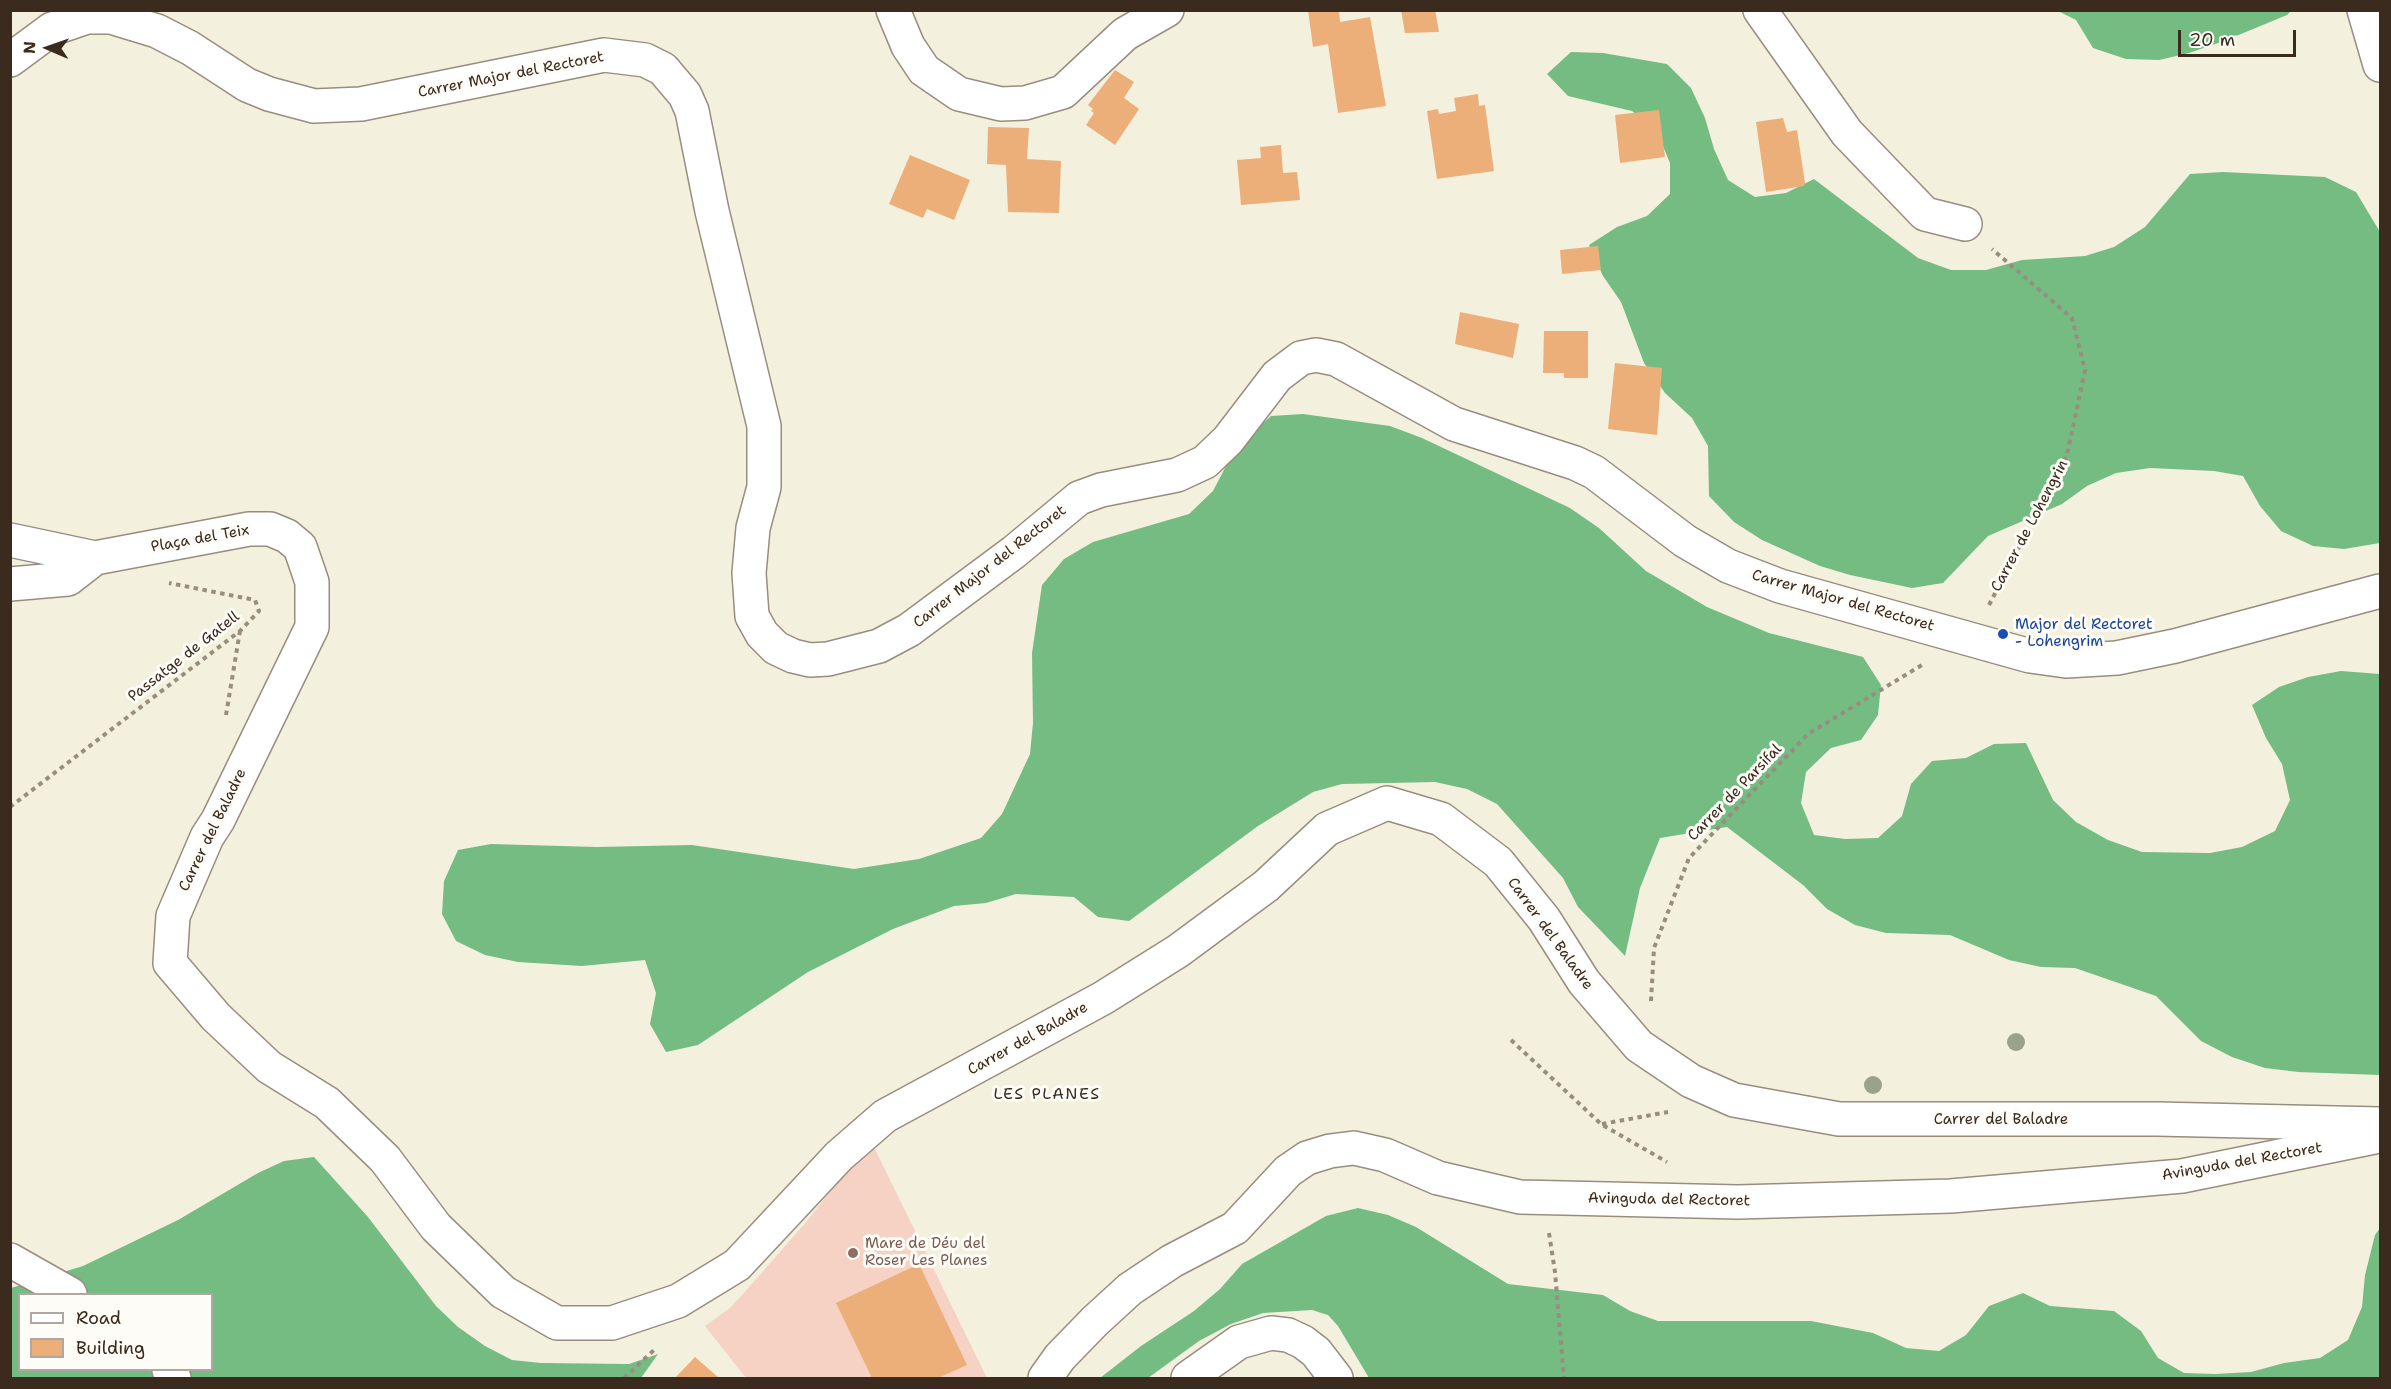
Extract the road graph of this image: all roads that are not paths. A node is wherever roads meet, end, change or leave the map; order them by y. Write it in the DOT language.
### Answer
graph roads {
  1 [pos="893,10"];
  2 [pos="1167,10"];
  3 [pos="1760,10"];
  4 [pos="2364,10"];
  5 [pos="10,60"];
  6 [pos="2380,65"];
  7 [pos="1965,225"];
  8 [pos="10,540"];
  9 [pos="300,547"];
  10 [pos="95,558"];
  11 [pos="10,584"];
  12 [pos="2380,591"];
  13 [pos="2380,1124"];
  14 [pos="2380,1133"];
  15 [pos="10,1260"];
  16 [pos="68,1293"];
  17 [pos="1045,1378"];
  18 [pos="1188,1378"];
  19 [pos="1336,1378"];
  1 -- 2 [label="street"];
  3 -- 7 [label="street"];
  4 -- 6 [label="street"];
  5 -- 12 [label="street, Carrer Major del Rectoret"];
  8 -- 10 [label="street"];
  9 -- 10 [label="street, Plaça del Teix"];
  9 -- 13 [label="street, Carrer del Baladre"];
  10 -- 11 [label="street"];
  14 -- 17 [label="street, Avinguda del Rectoret"];
  15 -- 16 [label="street"];
  18 -- 19 [label="street"];
}
